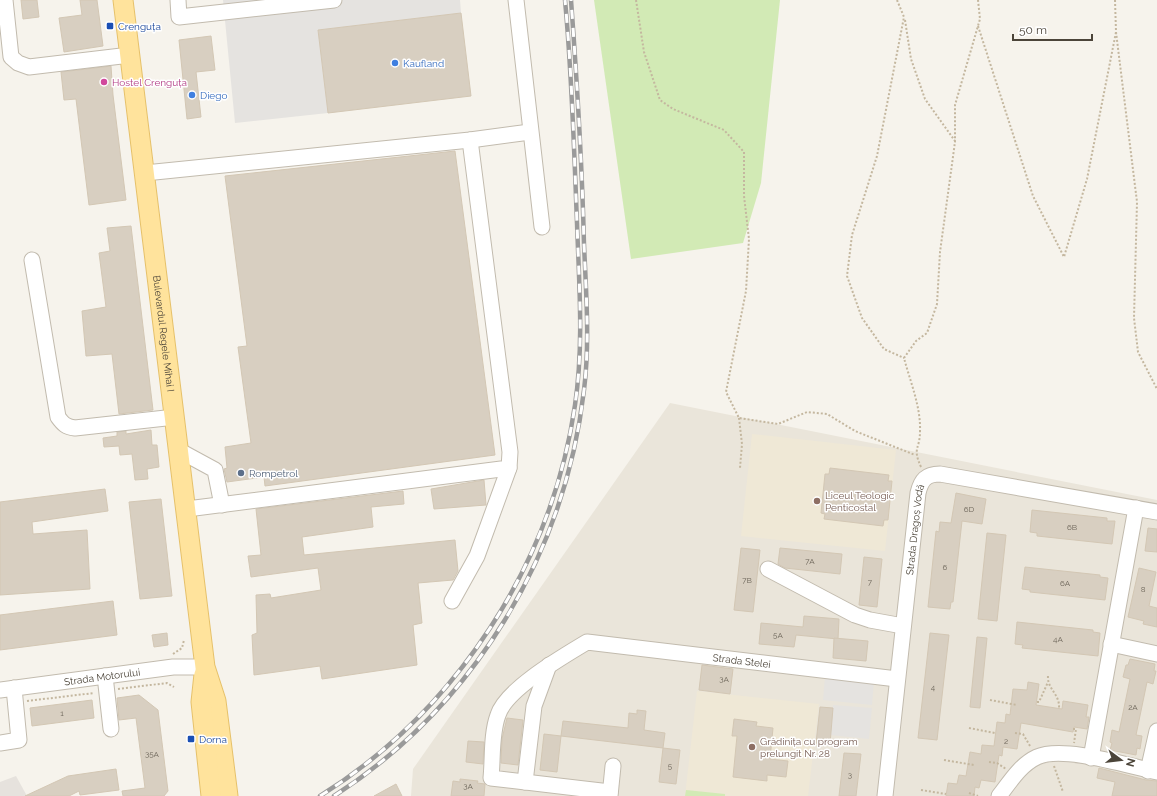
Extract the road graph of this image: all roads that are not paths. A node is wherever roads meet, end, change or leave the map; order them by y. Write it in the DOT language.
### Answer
graph roads {
  1 [pos="5,0"];
  2 [pos="123,0"];
  3 [pos="178,0"];
  4 [pos="334,0"];
  5 [pos="516,0"];
  6 [pos="130,55"];
  7 [pos="530,132"];
  8 [pos="470,140"];
  9 [pos="145,173"];
  10 [pos="542,227"];
  11 [pos="32,260"];
  12 [pos="175,417"];
  13 [pos="180,451"];
  14 [pos="509,468"];
  15 [pos="222,505"];
  16 [pos="1136,508"];
  17 [pos="187,509"];
  18 [pos="1157,512"];
  19 [pos="768,569"];
  20 [pos="452,601"];
  21 [pos="903,626"];
  22 [pos="1112,644"];
  23 [pos="1157,654"];
  24 [pos="549,665"];
  25 [pos="205,667"];
  26 [pos="897,678"];
  27 [pos="106,683"];
  28 [pos="10,693"];
  29 [pos="111,729"];
  30 [pos="1157,731"];
  31 [pos="0,743"];
  32 [pos="1091,758"];
  33 [pos="613,766"];
  34 [pos="1153,771"];
  35 [pos="525,782"];
  36 [pos="610,794"];
  37 [pos="1003,794"];
  38 [pos="211,796"];
  39 [pos="228,796"];
  40 [pos="885,796"];
  1 -- 6 [label="street"];
  2 -- 6 [label="main road, Bulevardul Regele Mihai I"];
  3 -- 4 [label="street"];
  5 -- 7 [label="street"];
  6 -- 9 [label="main road, Bulevardul Regele Mihai I"];
  7 -- 8 [label="street"];
  7 -- 10 [label="street"];
  8 -- 9 [label="street"];
  8 -- 14 [label="street"];
  9 -- 12 [label="main road, Bulevardul Regele Mihai I"];
  11 -- 12 [label="street"];
  12 -- 13 [label="main road, Bulevardul Regele Mihai I"];
  13 -- 15 [label="street"];
  13 -- 17 [label="main road, Bulevardul Regele Mihai I"];
  14 -- 15 [label="street"];
  14 -- 20 [label="street"];
  15 -- 17 [label="street"];
  16 -- 18 [label="street, Strada Dragoș Vodă"];
  16 -- 21 [label="street, Strada Dragoș Vodă"];
  16 -- 22 [label="street"];
  17 -- 25 [label="main road, Bulevardul Regele Mihai I"];
  19 -- 21 [label="street"];
  21 -- 26 [label="street, Strada Dragoș Vodă"];
  22 -- 23 [label="street"];
  22 -- 32 [label="street"];
  24 -- 26 [label="street, Strada Stelei"];
  24 -- 35 [label="street"];
  24 -- 35 [label="street"];
  25 -- 27 [label="street, Strada Motorului"];
  25 -- 38 [label="main road, Bulevardul Regele Mihai I"];
  25 -- 39 [label="main road, Bulevardul Regele Mihai I"];
  26 -- 40 [label="street, Strada Dragoș Vodă"];
  27 -- 28 [label="street, Strada Motorului"];
  27 -- 29 [label="street"];
  28 -- 31 [label="street"];
  30 -- 34 [label="street"];
  32 -- 34 [label="street"];
  32 -- 37 [label="street"];
  33 -- 36 [label="street"];
  35 -- 36 [label="street"];
}
